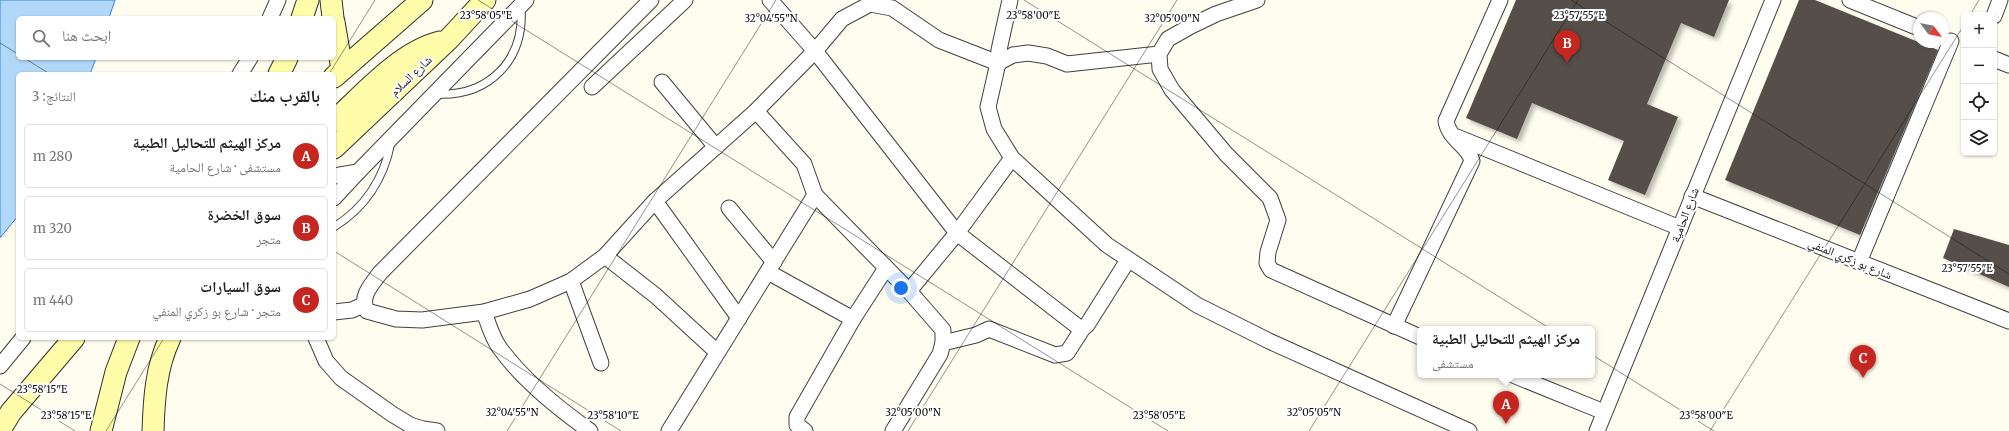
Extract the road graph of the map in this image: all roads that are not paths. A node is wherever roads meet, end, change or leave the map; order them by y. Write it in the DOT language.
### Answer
graph roads {
  1 [pos="278,0"];
  2 [pos="308,0"];
  3 [pos="331,0"];
  4 [pos="422,0"];
  5 [pos="485,0"];
  6 [pos="652,0"];
  7 [pos="685,0"];
  8 [pos="770,0"];
  9 [pos="1010,0"];
  10 [pos="1257,0"];
  11 [pos="1500,0"];
  12 [pos="1773,0"];
  13 [pos="1850,0"];
  14 [pos="2000,0"];
  15 [pos="523,2"];
  16 [pos="1879,5"];
  17 [pos="1996,12"];
  18 [pos="271,16"];
  19 [pos="303,16"];
  20 [pos="334,16"];
  21 [pos="1913,25"];
  22 [pos="448,40"];
  23 [pos="1953,41"];
  24 [pos="336,48"];
  25 [pos="815,51"];
  26 [pos="1159,54"];
  27 [pos="249,60"];
  28 [pos="286,60"];
  29 [pos="1997,60"];
  30 [pos="998,63"];
  31 [pos="2009,65"];
  32 [pos="241,72"];
  33 [pos="280,72"];
  34 [pos="338,73"];
  35 [pos="662,82"];
  36 [pos="592,87"];
  37 [pos="433,94"];
  38 [pos="756,111"];
  39 [pos="336,119"];
  40 [pos="1452,135"];
  41 [pos="392,138"];
  42 [pos="336,146"];
  43 [pos="716,147"];
  44 [pos="1012,158"];
  45 [pos="358,172"];
  46 [pos="336,176"];
  47 [pos="815,195"];
  48 [pos="336,196"];
  49 [pos="1692,196"];
  50 [pos="655,201"];
  51 [pos="729,208"];
  52 [pos="336,226"];
  53 [pos="1680,228"];
  54 [pos="957,233"];
  55 [pos="605,256"];
  56 [pos="1128,260"];
  57 [pos="1859,262"];
  58 [pos="771,267"];
  59 [pos="886,268"];
  60 [pos="571,281"];
  61 [pos="909,291"];
  62 [pos="363,305"];
  63 [pos="336,312"];
  64 [pos="484,312"];
  65 [pos="739,318"];
  66 [pos="853,319"];
  67 [pos="2009,321"];
  68 [pos="1394,326"];
  69 [pos="1083,328"];
  70 [pos="1417,336"];
  71 [pos="21,340"];
  72 [pos="72,340"];
  73 [pos="128,340"];
  74 [pos="169,340"];
  75 [pos="317,340"];
  76 [pos="943,343"];
  77 [pos="717,352"];
  78 [pos="601,363"];
  79 [pos="0,366"];
  80 [pos="1521,378"];
  81 [pos="1604,412"];
  82 [pos="102,424"];
  83 [pos="0,430"];
  84 [pos="153,431"];
  85 [pos="437,431"];
  86 [pos="590,431"];
  87 [pos="669,431"];
  88 [pos="805,431"];
  89 [pos="893,431"];
  90 [pos="1469,431"];
  91 [pos="1597,431"];
  1 -- 18 [label="street"];
  2 -- 19 [label="main road"];
  3 -- 20 [label="main road"];
  4 -- 34 [label="main road"];
  5 -- 22 [label="main road, شارع السلام"];
  6 -- 62 [label="street"];
  7 -- 36 [label="street"];
  8 -- 25 [label="street"];
  9 -- 30 [label="street"];
  10 -- 26 [label="street"];
  11 -- 40 [label="street"];
  12 -- 49 [label="street, شارع الحامية"];
  13 -- 16 [label="street"];
  14 -- 17 [label="street"];
  15 -- 37 [label="street"];
  15 -- 37 [label="lane"];
  16 -- 21 [label="street"];
  22 -- 39 [label="main road"];
  22 -- 42 [label="main road, شارع السلام"];
  23 -- 57 [label="street"];
  24 -- 34 [label="main road"];
  25 -- 30 [label="street"];
  25 -- 38 [label="street"];
  25 -- 54 [label="street"];
  26 -- 30 [label="street"];
  26 -- 68 [label="street"];
  27 -- 32 [label="street"];
  28 -- 33 [label="main road"];
  29 -- 31 [label="street"];
  30 -- 44 [label="street"];
  35 -- 43 [label="street"];
  37 -- 41 [label="street"];
  38 -- 43 [label="street"];
  38 -- 47 [label="street"];
  40 -- 53 [label="street"];
  40 -- 68 [label="street"];
  41 -- 45 [label="street"];
  41 -- 52 [label="lane"];
  43 -- 50 [label="street"];
  44 -- 54 [label="street"];
  44 -- 56 [label="street"];
  45 -- 46 [label="street"];
  45 -- 48 [label="street"];
  47 -- 58 [label="street"];
  47 -- 59 [label="street"];
  49 -- 53 [label="street, شارع الحامية"];
  49 -- 57 [label="street, شارع بو زكري المنفي"];
  50 -- 55 [label="street"];
  50 -- 65 [label="street"];
  51 -- 58 [label="street"];
  53 -- 81 [label="street, شارع الحامية"];
  54 -- 61 [label="street"];
  54 -- 69 [label="street"];
  55 -- 60 [label="street"];
  55 -- 77 [label="street"];
  56 -- 69 [label="street"];
  56 -- 90 [label="street"];
  57 -- 67 [label="street, شارع بو زكري المنفي"];
  58 -- 65 [label="street"];
  58 -- 66 [label="street"];
  59 -- 61 [label="street"];
  59 -- 66 [label="street"];
  60 -- 64 [label="street"];
  60 -- 78 [label="street"];
  61 -- 76 [label="street"];
  62 -- 63 [label="street"];
  62 -- 64 [label="street"];
  64 -- 86 [label="street"];
  65 -- 77 [label="street"];
  66 -- 88 [label="street"];
  68 -- 70 [label="street"];
  69 -- 76 [label="street"];
  71 -- 79 [label="street"];
  72 -- 83 [label="main road"];
  73 -- 82 [label="main road"];
  74 -- 84 [label="main road"];
  75 -- 85 [label="street"];
  76 -- 89 [label="street"];
  77 -- 87 [label="street"];
  80 -- 81 [label="street"];
  81 -- 91 [label="street, شارع الحامية"];
}
